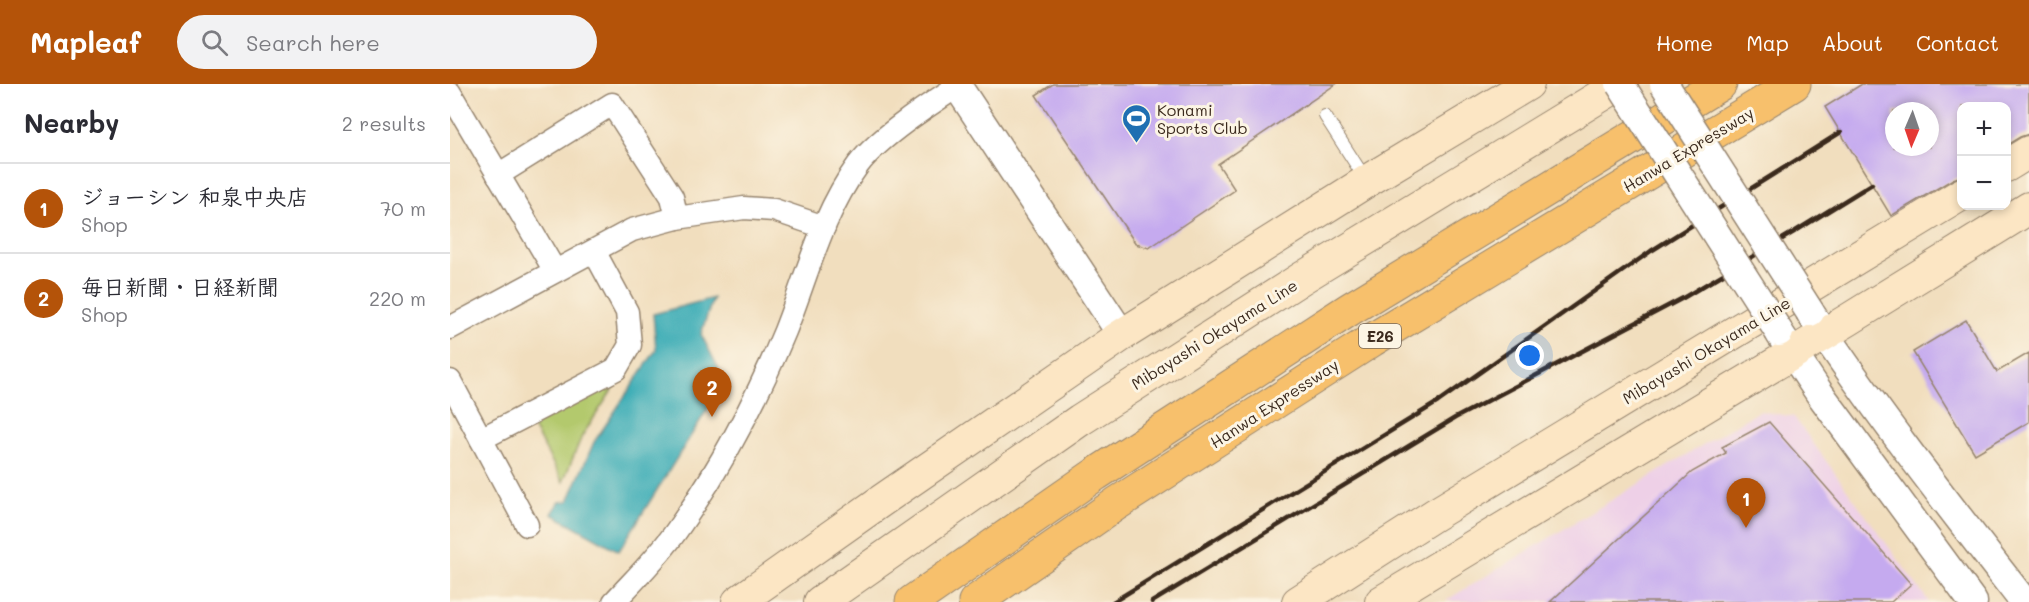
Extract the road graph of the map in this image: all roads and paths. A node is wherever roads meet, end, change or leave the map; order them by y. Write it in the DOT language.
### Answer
graph roads {
  1 [pos="1528,84"];
  2 [pos="1620,84"];
  3 [pos="1665,84"];
  4 [pos="1720,84"];
  5 [pos="1794,84"];
  6 [pos="958,85"];
  7 [pos="450,93"];
  8 [pos="1325,116"];
  9 [pos="2029,153"];
  10 [pos="2011,164"];
  11 [pos="498,175"];
  12 [pos="1367,181"];
  13 [pos="1957,197"];
  14 [pos="2029,208"];
  15 [pos="677,218"];
  16 [pos="824,227"];
  17 [pos="594,251"];
  18 [pos="555,271"];
  19 [pos="1817,323"];
  20 [pos="450,328"];
  21 [pos="1122,335"];
  22 [pos="1786,342"];
  23 [pos="450,381"];
  24 [pos="481,439"];
  25 [pos="527,525"];
  26 [pos="614,602"];
  27 [pos="738,602"];
  28 [pos="820,602"];
  29 [pos="912,602"];
  30 [pos="975,602"];
  31 [pos="1298,602"];
  32 [pos="1381,602"];
  33 [pos="1973,602"];
  34 [pos="2024,602"];
  1 -- 12 [label="main road"];
  2 -- 22 [label="street, bridge"];
  2 -- 28 [label="main road, Mibayashi Okayama Line"];
  3 -- 19 [label="street, bridge"];
  4 -- 29 [label="highway, E26"];
  5 -- 30 [label="highway, Hanwa Expressway / E26"];
  6 -- 16 [label="street"];
  6 -- 21 [label="street"];
  7 -- 11 [label="street"];
  8 -- 12 [label="lane"];
  9 -- 10 [label="main road"];
  11 -- 15 [label="street"];
  11 -- 18 [label="street"];
  12 -- 21 [label="main road"];
  13 -- 31 [label="main road, Mibayashi Okayama Line"];
  14 -- 19 [label="main road"];
  15 -- 16 [label="street"];
  15 -- 17 [label="street"];
  16 -- 26 [label="street"];
  17 -- 18 [label="street"];
  17 -- 24 [label="street"];
  18 -- 20 [label="street"];
  19 -- 22 [label="main road"];
  19 -- 34 [label="street"];
  21 -- 27 [label="main road"];
  22 -- 32 [label="main road"];
  22 -- 33 [label="street"];
  23 -- 24 [label="street"];
  24 -- 25 [label="street"];
}
